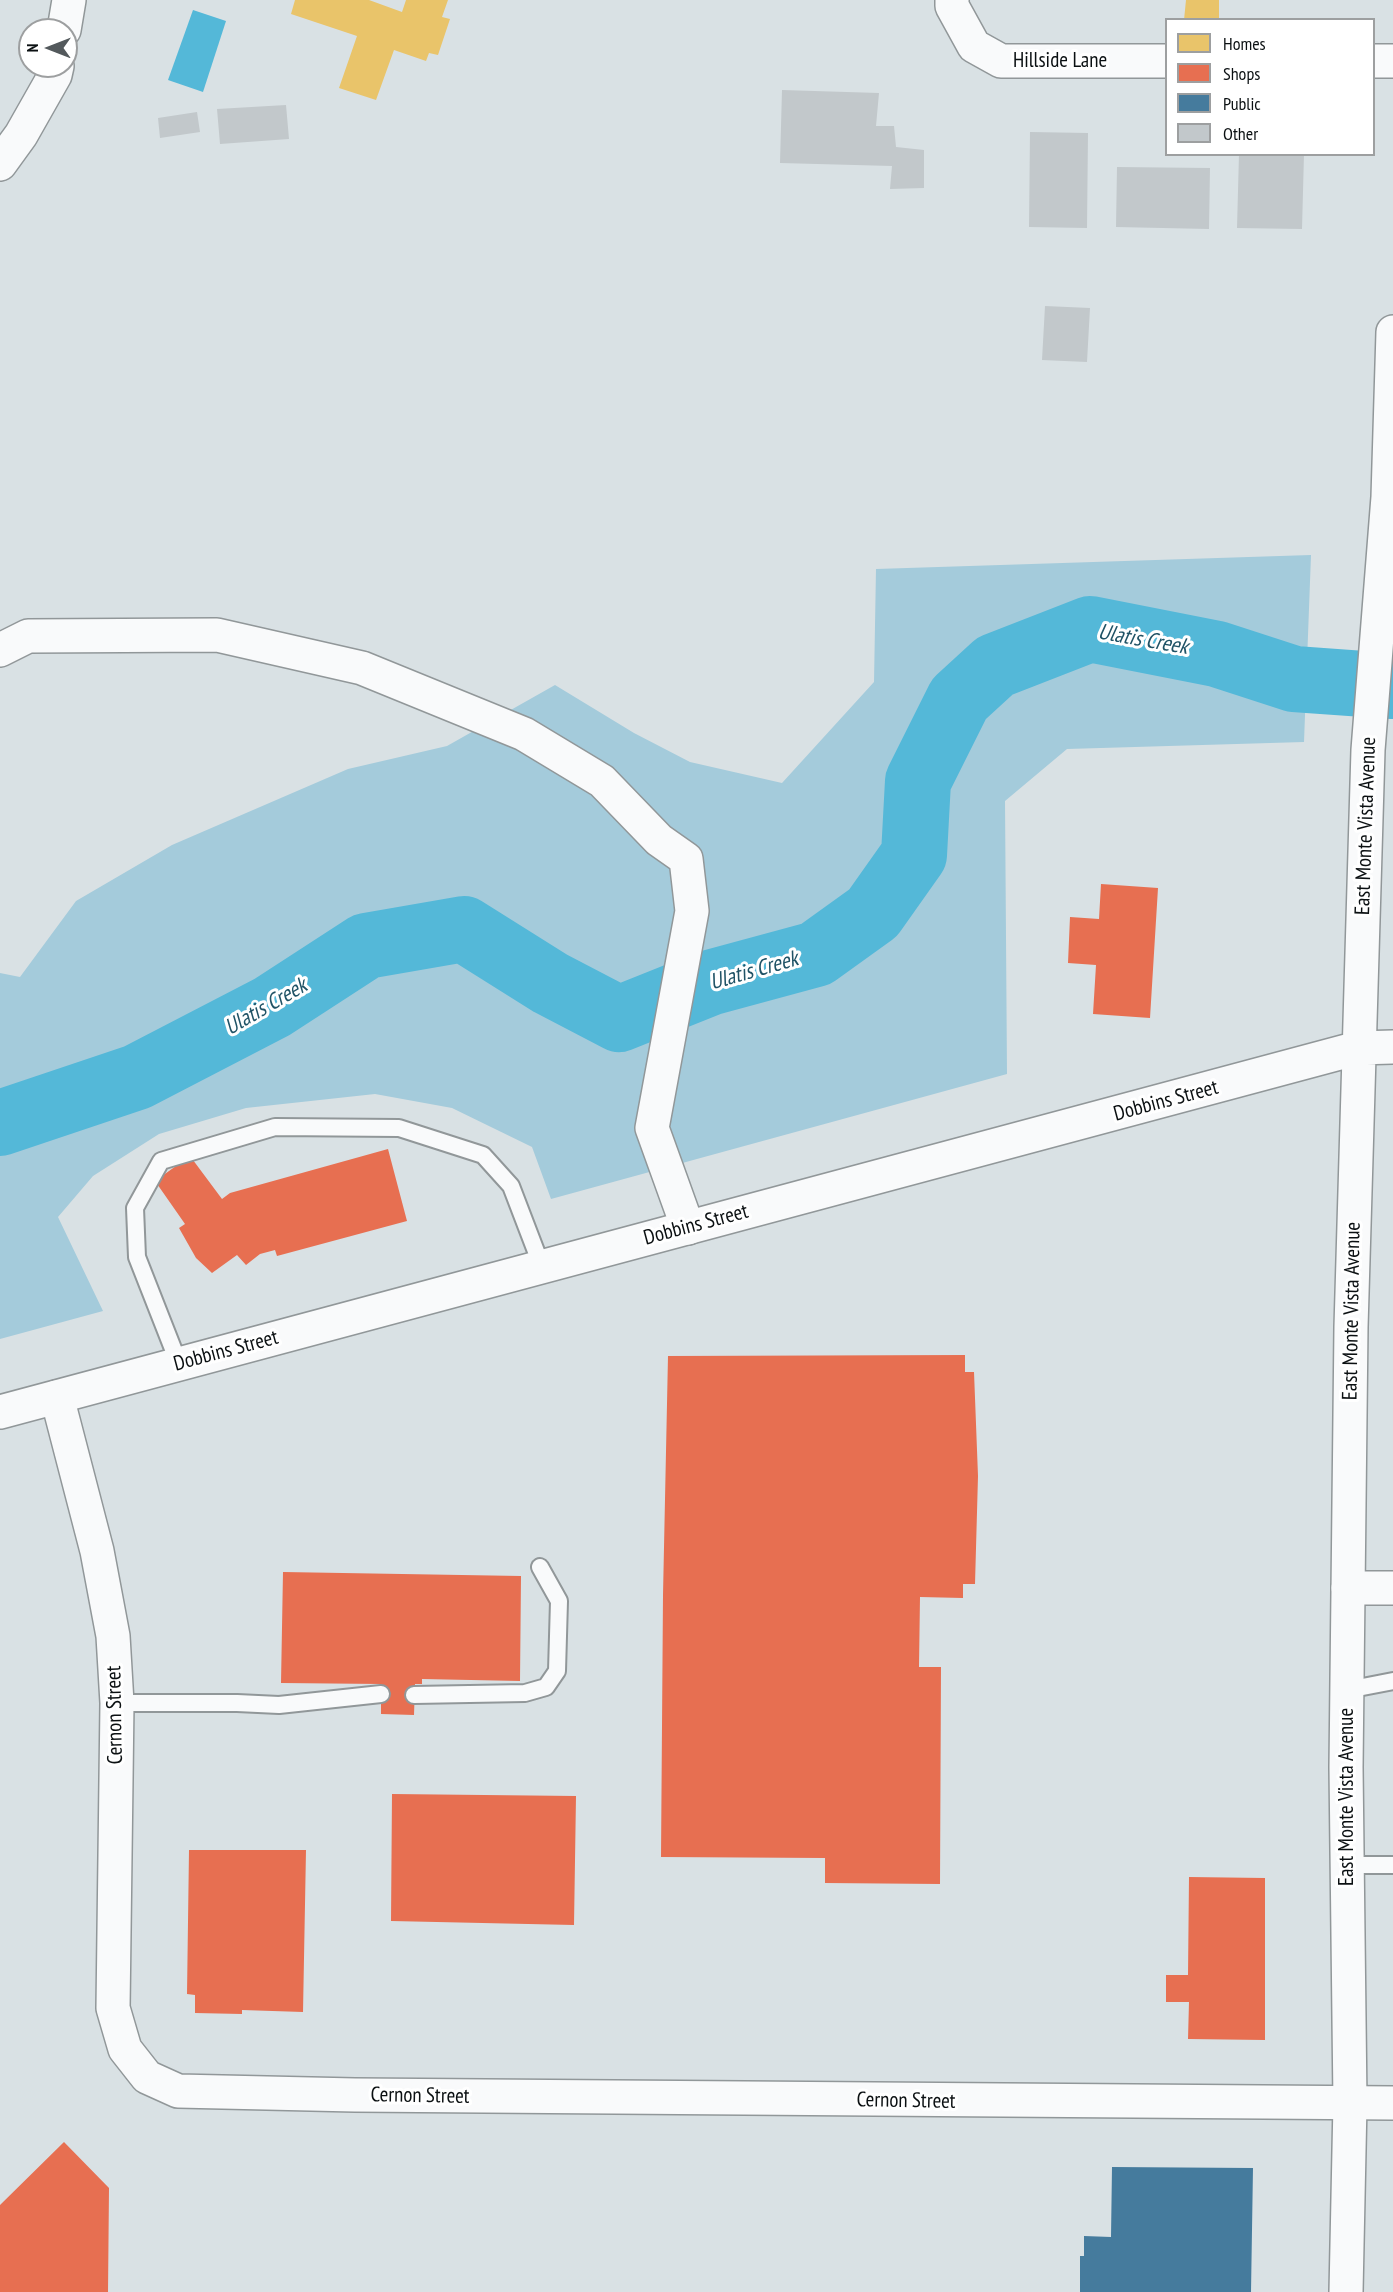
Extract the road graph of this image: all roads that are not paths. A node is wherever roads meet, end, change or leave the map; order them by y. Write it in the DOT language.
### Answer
graph roads {
  1 [pos="69,0"];
  2 [pos="952,0"];
  3 [pos="66,18"];
  4 [pos="1165,61"];
  5 [pos="1375,61"];
  6 [pos="1393,61"];
  7 [pos="53,78"];
  8 [pos="0,164"];
  9 [pos="1393,332"];
  10 [pos="0,650"];
  11 [pos="1393,1047"];
  12 [pos="1358,1048"];
  13 [pos="688,1227"];
  14 [pos="542,1267"];
  15 [pos="179,1364"];
  16 [pos="57,1397"];
  17 [pos="0,1412"];
  18 [pos="540,1567"];
  19 [pos="1348,1588"];
  20 [pos="1393,1588"];
  21 [pos="1393,1681"];
  22 [pos="1347,1690"];
  23 [pos="381,1694"];
  24 [pos="414,1695"];
  25 [pos="117,1703"];
  26 [pos="1346,1865"];
  27 [pos="1393,1865"];
  28 [pos="1350,2103"];
  29 [pos="1393,2103"];
  30 [pos="1346,2292"];
  1 -- 3 [label="street"];
  2 -- 4 [label="street, Hillside Lane"];
  5 -- 6 [label="street"];
  7 -- 8 [label="street"];
  9 -- 12 [label="street, East Monte Vista Avenue"];
  10 -- 13 [label="street"];
  11 -- 12 [label="street, Dobbins Street"];
  12 -- 13 [label="street, Dobbins Street"];
  12 -- 19 [label="street, East Monte Vista Avenue"];
  13 -- 14 [label="street, Dobbins Street"];
  14 -- 15 [label="street, Dobbins Street"];
  14 -- 15 [label="lane"];
  15 -- 16 [label="street, Dobbins Street"];
  16 -- 17 [label="street, Dobbins Street"];
  16 -- 25 [label="street, Cernon Street"];
  18 -- 24 [label="lane"];
  19 -- 20 [label="street"];
  19 -- 22 [label="street, East Monte Vista Avenue"];
  21 -- 22 [label="lane"];
  22 -- 26 [label="street, East Monte Vista Avenue"];
  23 -- 25 [label="lane"];
  25 -- 28 [label="street, Cernon Street"];
  26 -- 27 [label="lane"];
  26 -- 28 [label="street, East Monte Vista Avenue"];
  28 -- 29 [label="street, Cernon Street"];
  28 -- 30 [label="street, East Monte Vista Avenue"];
}
